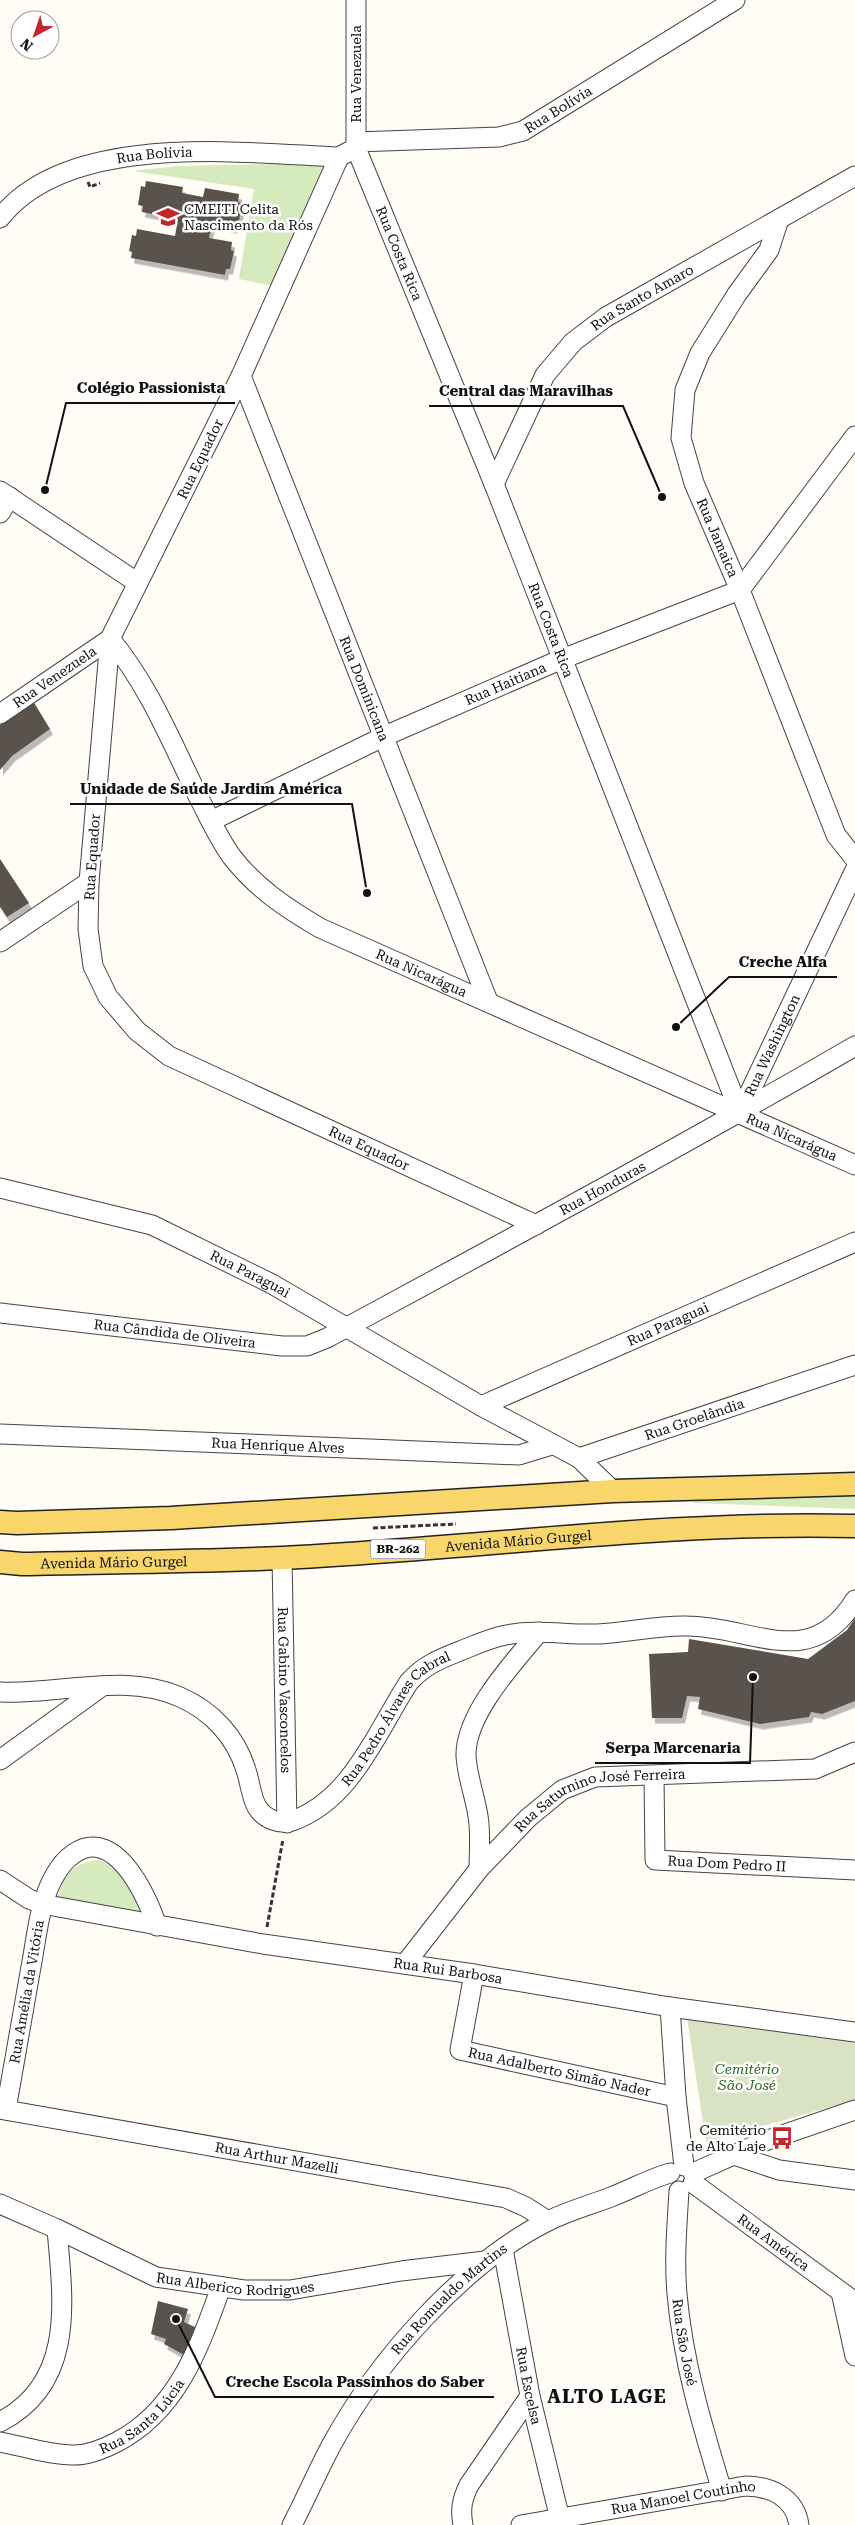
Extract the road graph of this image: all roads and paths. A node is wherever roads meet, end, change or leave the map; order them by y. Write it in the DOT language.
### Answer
graph roads {
  1 [pos="356,0"];
  2 [pos="735,0"];
  3 [pos="356,145"];
  4 [pos="339,157"];
  5 [pos="855,176"];
  6 [pos="0,218"];
  7 [pos="779,219"];
  8 [pos="241,376"];
  9 [pos="855,436"];
  10 [pos="494,484"];
  11 [pos="3,500"];
  12 [pos="138,583"];
  13 [pos="740,590"];
  14 [pos="110,639"];
  15 [pos="562,659"];
  16 [pos="0,714"];
  17 [pos="385,736"];
  18 [pos="211,821"];
  19 [pos="855,859"];
  20 [pos="855,870"];
  21 [pos="89,882"];
  22 [pos="0,942"];
  23 [pos="488,1001"];
  24 [pos="855,1046"];
  25 [pos="740,1113"];
  26 [pos="855,1165"];
  27 [pos="0,1188"];
  28 [pos="536,1225"];
  29 [pos="855,1242"];
  30 [pos="0,1313"];
  31 [pos="347,1327"];
  32 [pos="855,1365"];
  33 [pos="481,1406"];
  34 [pos="0,1434"];
  35 [pos="552,1445"];
  36 [pos="579,1458"];
  37 [pos="855,1484"];
  38 [pos="613,1491"];
  39 [pos="0,1522"];
  40 [pos="855,1526"];
  41 [pos="282,1558"];
  42 [pos="0,1562"];
  43 [pos="855,1600"];
  44 [pos="539,1632"];
  45 [pos="106,1684"];
  46 [pos="0,1692"];
  47 [pos="855,1752"];
  48 [pos="0,1760"];
  49 [pos="654,1776"];
  50 [pos="285,1830"];
  51 [pos="479,1869"];
  52 [pos="855,1870"];
  53 [pos="0,1880"];
  54 [pos="42,1904"];
  55 [pos="158,1926"];
  56 [pos="266,1932"];
  57 [pos="405,1964"];
  58 [pos="474,1974"];
  59 [pos="670,2008"];
  60 [pos="855,2032"];
  61 [pos="676,2098"];
  62 [pos="3,2109"];
  63 [pos="855,2110"];
  64 [pos="732,2154"];
  65 [pos="682,2179"];
  66 [pos="855,2180"];
  67 [pos="0,2204"];
  68 [pos="548,2221"];
  69 [pos="57,2229"];
  70 [pos="503,2249"];
  71 [pos="485,2261"];
  72 [pos="221,2287"];
  73 [pos="848,2297"];
  74 [pos="855,2356"];
  75 [pos="530,2396"];
  76 [pos="0,2422"];
  77 [pos="0,2442"];
  78 [pos="722,2490"];
  79 [pos="560,2519"];
  80 [pos="292,2525"];
  81 [pos="463,2525"];
  82 [pos="521,2525"];
  83 [pos="799,2525"];
  1 -- 3 [label="street, Rua Venezuela"];
  2 -- 3 [label="street, Rua Bolívia"];
  3 -- 4 [label="street, Rua Bolívia"];
  3 -- 10 [label="street, Rua Costa Rica"];
  4 -- 6 [label="street, Rua Bolívia"];
  4 -- 8 [label="street, Rua Equador"];
  5 -- 7 [label="street, Rua Santo Amaro"];
  7 -- 10 [label="street, Rua Santo Amaro"];
  7 -- 13 [label="street, Rua Jamaica"];
  8 -- 12 [label="street, Rua Equador"];
  8 -- 17 [label="street, Rua Dominicana"];
  9 -- 13 [label="street"];
  10 -- 15 [label="street, Rua Costa Rica"];
  11 -- 12 [label="street"];
  12 -- 14 [label="street, Rua Equador"];
  13 -- 15 [label="street, Rua Haitiana"];
  13 -- 19 [label="street, Rua Jamaica"];
  14 -- 16 [label="street, Rua Venezuela"];
  14 -- 18 [label="street, Rua Nicarágua"];
  14 -- 21 [label="street, Rua Equador"];
  15 -- 17 [label="street, Rua Haitiana"];
  15 -- 25 [label="street, Rua Costa Rica"];
  17 -- 18 [label="street, Rua Haitiana"];
  17 -- 23 [label="street, Rua Dominicana"];
  18 -- 23 [label="street, Rua Nicarágua"];
  20 -- 25 [label="street, Rua Washington"];
  21 -- 22 [label="street"];
  21 -- 28 [label="street, Rua Equador"];
  23 -- 25 [label="street, Rua Nicarágua"];
  24 -- 25 [label="street, Rua Honduras"];
  25 -- 26 [label="street, Rua Nicarágua"];
  25 -- 28 [label="street, Rua Honduras"];
  27 -- 31 [label="street, Rua Paraguai"];
  28 -- 31 [label="street, Rua Honduras"];
  29 -- 33 [label="street, Rua Paraguai"];
  30 -- 31 [label="street, Rua Cândida de Oliveira"];
  31 -- 33 [label="street, Rua Paraguai"];
  32 -- 36 [label="street, Rua Groelândia"];
  33 -- 35 [label="street, Rua Paraguai"];
  34 -- 35 [label="street, Rua Henrique Alves"];
  35 -- 36 [label="street, Rua Paraguai"];
  36 -- 38 [label="street"];
  37 -- 38 [label="main road"];
  38 -- 39 [label="main road"];
  40 -- 41 [label="main road, Avenida Mário Gurgel / BR-262"];
  41 -- 42 [label="main road, Avenida Mário Gurgel / BR-262"];
  41 -- 50 [label="street, Rua Gabino Vasconcelos"];
  43 -- 44 [label="street, Rua Pedro Álvares Cabral"];
  44 -- 50 [label="street, Rua Pedro Álvares Cabral"];
  44 -- 51 [label="street"];
  45 -- 46 [label="street"];
  45 -- 48 [label="street"];
  45 -- 50 [label="street"];
  47 -- 49 [label="street, Rua Saturnino José Ferreira"];
  49 -- 51 [label="street, Rua Saturnino José Ferreira"];
  49 -- 52 [label="street, Rua Dom Pedro II"];
  50 -- 56 [label="path"];
  51 -- 57 [label="street, Rua Saturnino José Ferreira"];
  53 -- 54 [label="street, Rua Rui Barbosa"];
  54 -- 55 [label="street, Rua Rui Barbosa"];
  54 -- 55 [label="street, Rua Amélia da Vitória"];
  54 -- 62 [label="street, Rua Amélia da Vitória"];
  55 -- 57 [label="street, Rua Rui Barbosa"];
  57 -- 58 [label="street, Rua Rui Barbosa"];
  58 -- 59 [label="street, Rua Rui Barbosa"];
  58 -- 61 [label="street, Rua Adalberto Simão Nader"];
  59 -- 60 [label="street, Rua Rui Barbosa"];
  59 -- 61 [label="street, Rua São José"];
  61 -- 65 [label="street, Rua São José"];
  62 -- 68 [label="street, Rua Arthur Mazelli"];
  63 -- 64 [label="street"];
  64 -- 65 [label="street"];
  64 -- 66 [label="street"];
  65 -- 68 [label="street, Rua Romualdo Martins"];
  65 -- 73 [label="street, Rua América"];
  65 -- 78 [label="street, Rua São José"];
  67 -- 69 [label="street, Rua Alberico Rodrigues"];
  68 -- 70 [label="street, Rua Romualdo Martins"];
  69 -- 72 [label="street, Rua Alberico Rodrigues"];
  69 -- 76 [label="street"];
  70 -- 71 [label="street, Rua Romualdo Martins"];
  70 -- 75 [label="street, Rua Escelsa"];
  71 -- 72 [label="street, Rua Alberico Rodrigues"];
  71 -- 80 [label="street, Rua Romualdo Martins"];
  72 -- 77 [label="street, Rua Santa Lúcia"];
  73 -- 74 [label="street"];
  75 -- 79 [label="street, Rua Escelsa"];
  75 -- 81 [label="street"];
  78 -- 79 [label="street, Rua Manoel Coutinho"];
  78 -- 83 [label="street, Rua Manoel Coutinho"];
  79 -- 82 [label="street, Rua Manoel Coutinho"];
}
